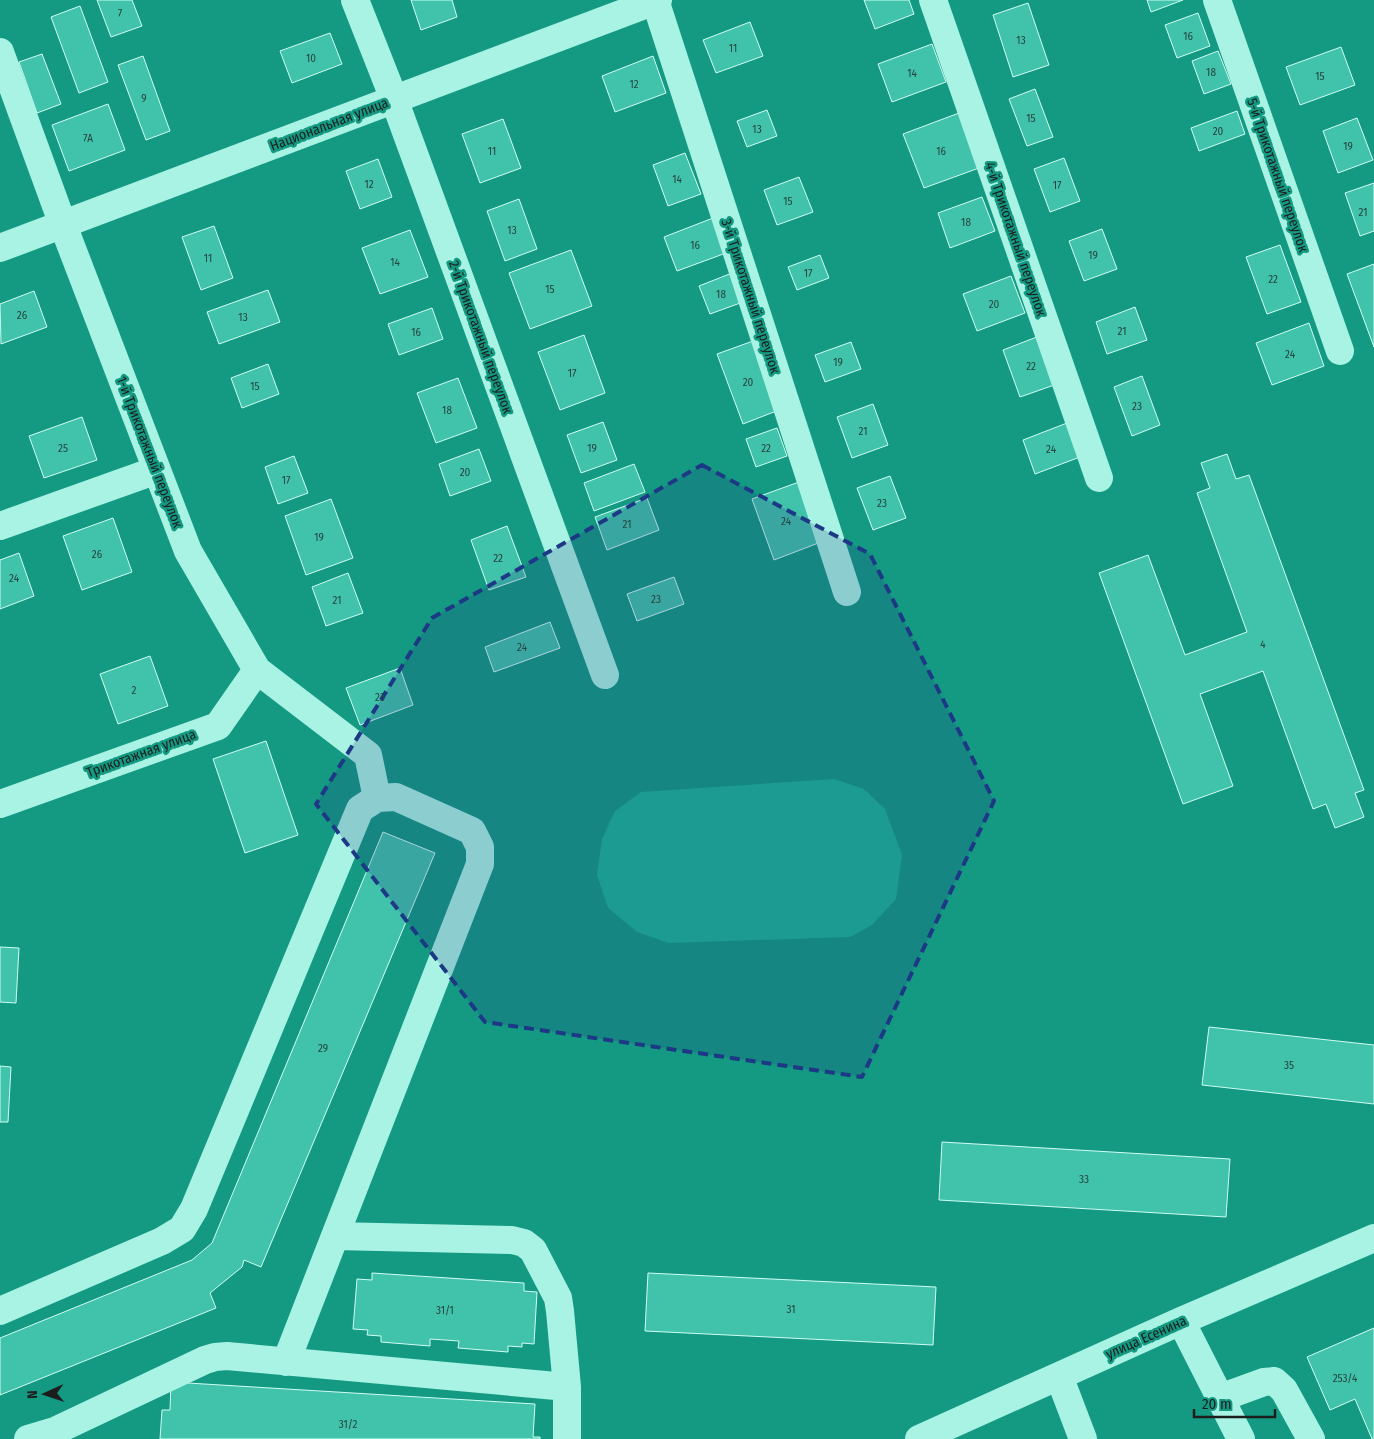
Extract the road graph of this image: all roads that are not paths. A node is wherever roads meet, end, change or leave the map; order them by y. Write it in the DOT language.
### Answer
graph roads {
  1 [pos="355,0"];
  2 [pos="656,0"];
  3 [pos="932,0"];
  4 [pos="1217,0"];
  5 [pos="0,52"];
  6 [pos="394,99"];
  7 [pos="63,225"];
  8 [pos="0,248"];
  9 [pos="1340,350"];
  10 [pos="157,470"];
  11 [pos="1098,478"];
  12 [pos="0,526"];
  13 [pos="847,592"];
  14 [pos="257,670"];
  15 [pos="604,675"];
  16 [pos="377,798"];
  17 [pos="0,804"];
  18 [pos="335,1236"];
  19 [pos="1374,1238"];
  20 [pos="0,1311"];
  21 [pos="1181,1320"];
  22 [pos="286,1362"];
  23 [pos="1059,1376"];
  24 [pos="567,1387"];
  25 [pos="1220,1398"];
  26 [pos="28,1439"];
  27 [pos="567,1439"];
  28 [pos="919,1439"];
  29 [pos="1083,1439"];
  30 [pos="1241,1439"];
  31 [pos="1312,1439"];
  1 -- 6 [label="street, 2-й Трикотажный переулок"];
  2 -- 6 [label="street, Национальная улица"];
  2 -- 13 [label="street, 3-й Трикотажный переулок"];
  3 -- 11 [label="street, 4-й Трикотажный переулок"];
  4 -- 9 [label="street, 5-й Трикотажный переулок"];
  5 -- 7 [label="street, 1-й Трикотажный переулок"];
  6 -- 7 [label="street, Национальная улица"];
  6 -- 15 [label="street, 2-й Трикотажный переулок"];
  7 -- 8 [label="street, Национальная улица"];
  7 -- 10 [label="street, 1-й Трикотажный переулок"];
  10 -- 12 [label="street"];
  10 -- 14 [label="street, 1-й Трикотажный переулок"];
  14 -- 16 [label="street, 1-й Трикотажный переулок"];
  14 -- 17 [label="street, Трикотажная улица"];
  16 -- 18 [label="street"];
  16 -- 20 [label="street"];
  18 -- 22 [label="street"];
  18 -- 24 [label="street"];
  19 -- 21 [label="street, улица Есенина"];
  21 -- 23 [label="street, улица Есенина"];
  21 -- 25 [label="street"];
  22 -- 24 [label="street"];
  22 -- 26 [label="street"];
  23 -- 28 [label="street, улица Есенина"];
  23 -- 29 [label="street"];
  24 -- 27 [label="street"];
  25 -- 30 [label="street"];
  25 -- 31 [label="street"];
}
